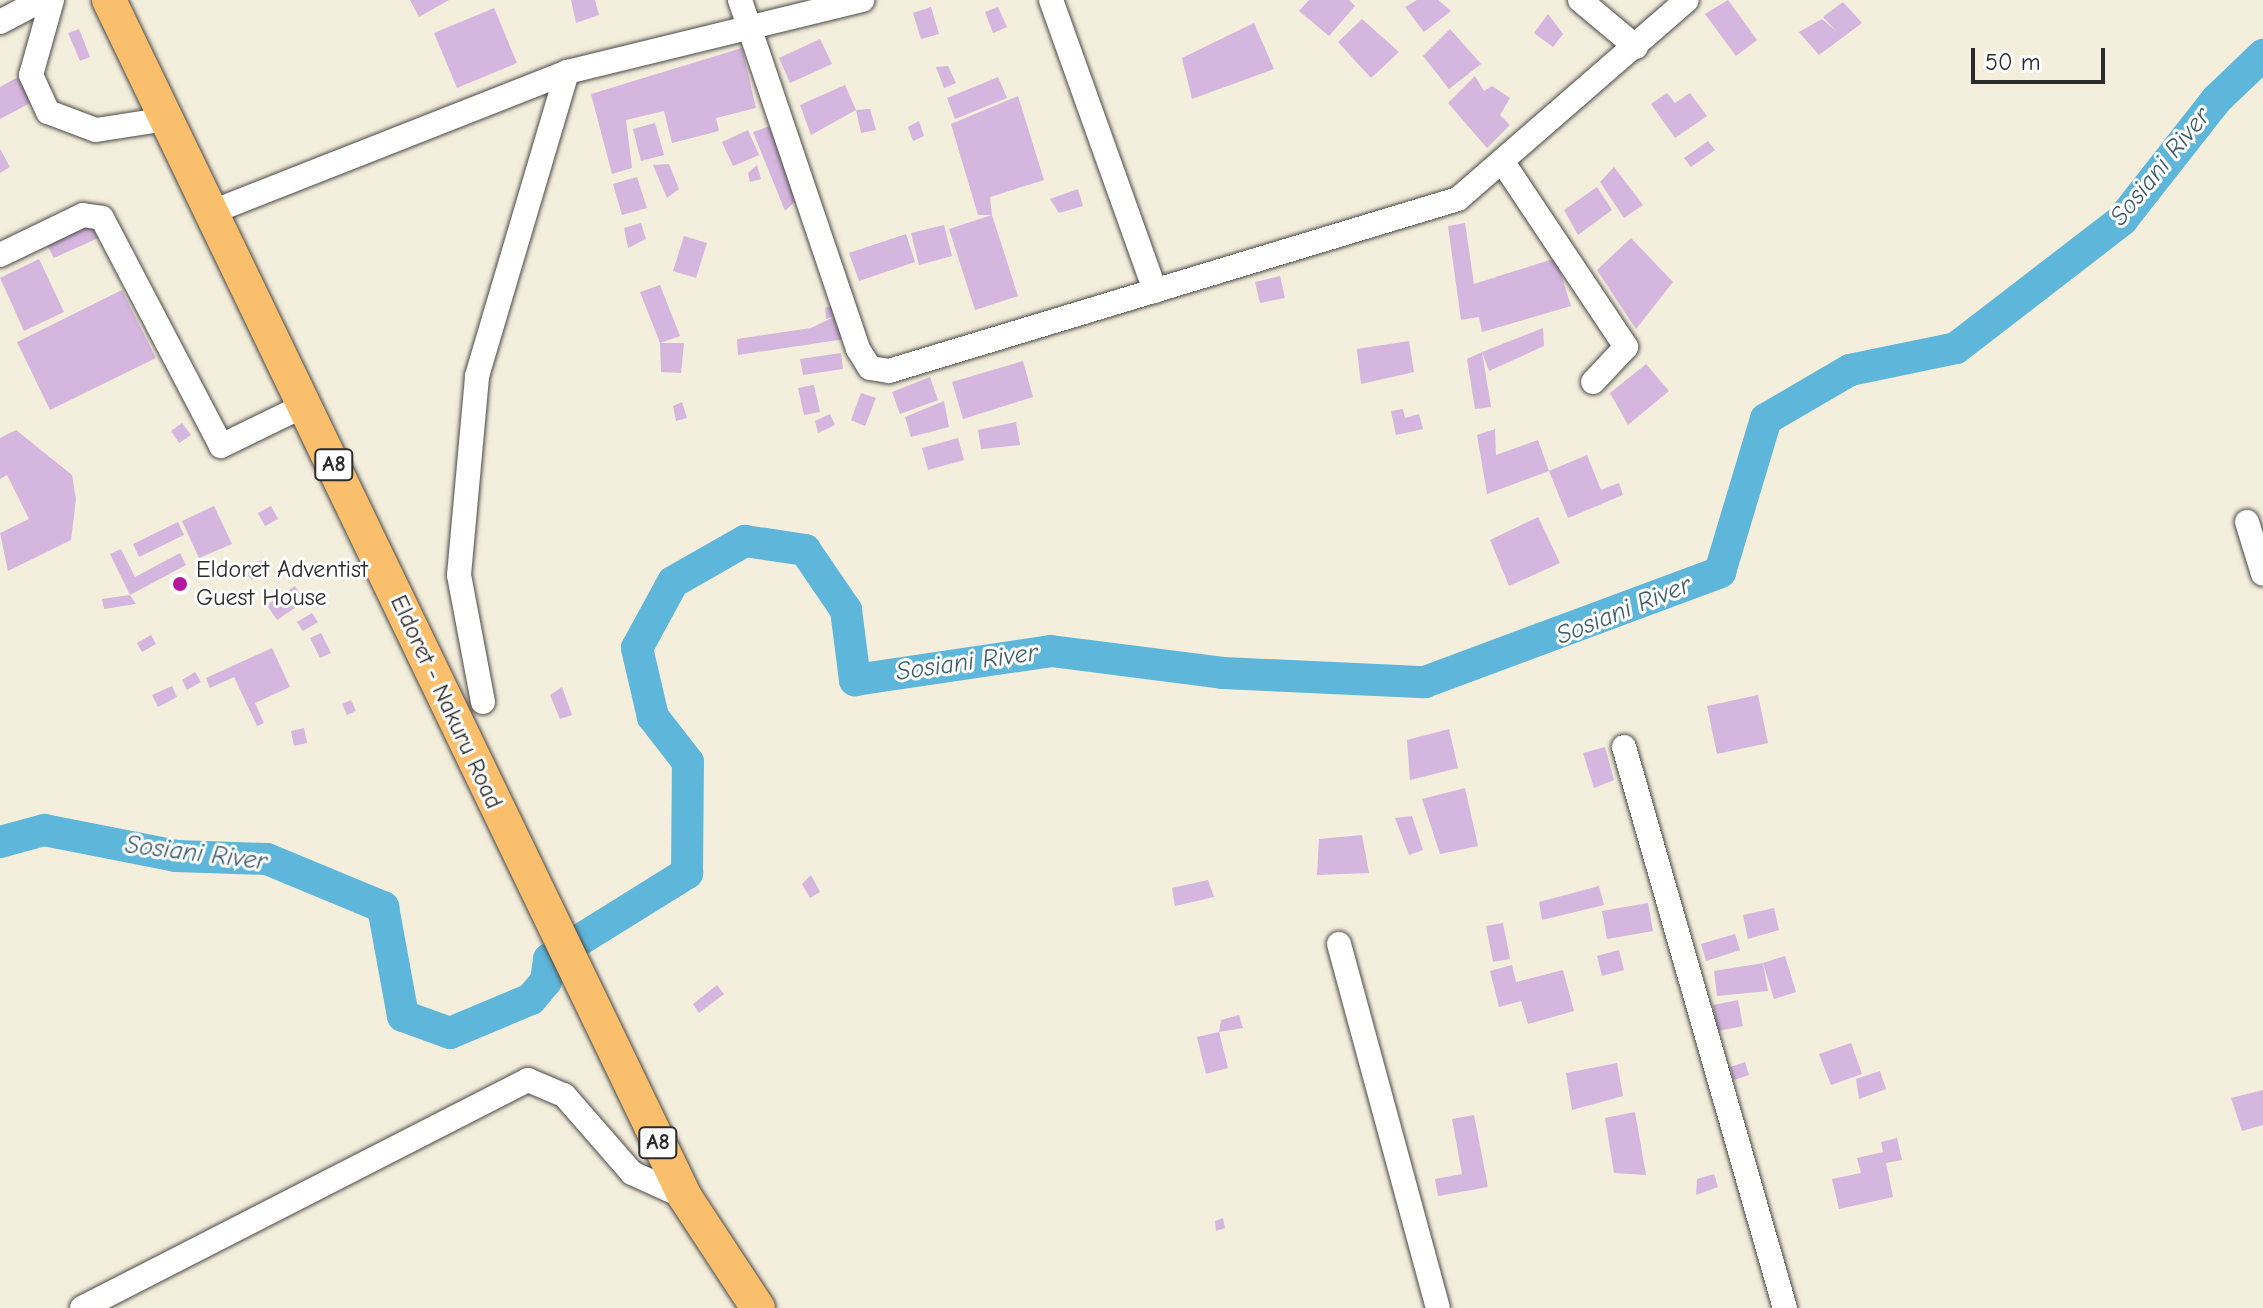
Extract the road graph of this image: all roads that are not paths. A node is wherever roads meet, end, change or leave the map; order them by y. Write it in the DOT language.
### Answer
graph roads {
  1 [pos="42,0"];
  2 [pos="52,0"];
  3 [pos="109,0"];
  4 [pos="740,0"];
  5 [pos="862,0"];
  6 [pos="1051,0"];
  7 [pos="1580,0"];
  8 [pos="1687,0"];
  9 [pos="0,22"];
  10 [pos="749,32"];
  11 [pos="1636,47"];
  12 [pos="567,72"];
  13 [pos="167,119"];
  14 [pos="1504,164"];
  15 [pos="212,212"];
  16 [pos="0,255"];
  17 [pos="1155,291"];
  18 [pos="1593,382"];
  19 [pos="305,405"];
  20 [pos="2247,522"];
  21 [pos="2263,574"];
  22 [pos="483,702"];
  23 [pos="1624,747"];
  24 [pos="1339,944"];
  25 [pos="685,1197"];
  26 [pos="82,1308"];
  27 [pos="758,1308"];
  28 [pos="1438,1308"];
  29 [pos="1785,1308"];
  1 -- 9 [label="street"];
  2 -- 13 [label="street"];
  3 -- 13 [label="highway, Eldoret - Nakuru Road / A8"];
  4 -- 10 [label="street"];
  5 -- 10 [label="street"];
  6 -- 17 [label="street"];
  7 -- 11 [label="street"];
  8 -- 11 [label="street"];
  10 -- 12 [label="street"];
  10 -- 17 [label="street"];
  11 -- 14 [label="street"];
  12 -- 15 [label="street"];
  12 -- 22 [label="street"];
  13 -- 15 [label="highway, Eldoret - Nakuru Road / A8"];
  14 -- 17 [label="street"];
  14 -- 18 [label="street"];
  15 -- 19 [label="highway, Eldoret - Nakuru Road / A8"];
  16 -- 19 [label="street"];
  19 -- 25 [label="highway, Eldoret - Nakuru Road / A8"];
  20 -- 21 [label="street"];
  23 -- 29 [label="street"];
  24 -- 28 [label="street"];
  25 -- 26 [label="street"];
  25 -- 27 [label="highway, Eldoret - Nakuru Road / A8"];
}
